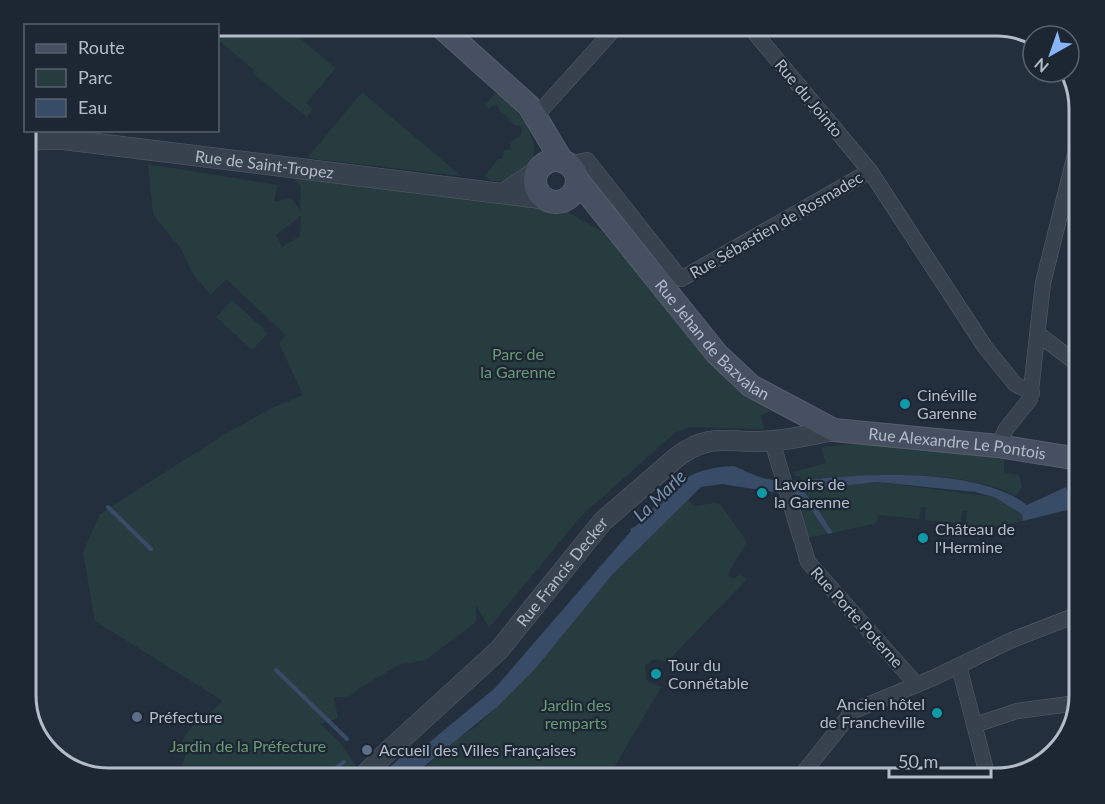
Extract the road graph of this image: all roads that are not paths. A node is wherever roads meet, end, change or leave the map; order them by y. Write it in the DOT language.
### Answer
graph roads {
  1 [pos="451,36"];
  2 [pos="608,36"];
  3 [pos="757,36"];
  4 [pos="536,116"];
  5 [pos="60,135"];
  6 [pos="36,139"];
  7 [pos="565,170"];
  8 [pos="870,171"];
  9 [pos="1069,181"];
  10 [pos="504,194"];
  11 [pos="555,200"];
  12 [pos="611,224"];
  13 [pos="681,279"];
  14 [pos="1038,334"];
  15 [pos="1069,357"];
  16 [pos="1032,393"];
  17 [pos="834,430"];
  18 [pos="772,441"];
  19 [pos="998,446"];
  20 [pos="1069,457"];
  21 [pos="1069,618"];
  22 [pos="959,666"];
  23 [pos="917,684"];
  24 [pos="1068,704"];
  25 [pos="976,731"];
  26 [pos="372,768"];
  27 [pos="807,768"];
  28 [pos="985,768"];
  1 -- 4 [label="main road"];
  2 -- 4 [label="street"];
  3 -- 8 [label="street, Rue du Jointo"];
  4 -- 7 [label="main road"];
  5 -- 6 [label="street, Rue de Saint-Tropez"];
  5 -- 10 [label="street, Rue de Saint-Tropez"];
  7 -- 10 [label="street"];
  7 -- 11 [label="main road"];
  7 -- 11 [label="main road"];
  7 -- 12 [label="main road, Rue Jehan de Bazvalan"];
  7 -- 13 [label="street, Rue Jehan de Bazvalan"];
  8 -- 13 [label="street, Rue Sébastien de Rosmadec"];
  8 -- 16 [label="street, Rue du Jointo"];
  9 -- 14 [label="street"];
  10 -- 11 [label="street, Rue de Saint-Tropez"];
  11 -- 12 [label="main road, Rue Jehan de Bazvalan"];
  12 -- 17 [label="main road, Rue Jehan de Bazvalan"];
  14 -- 15 [label="street"];
  14 -- 16 [label="street"];
  16 -- 19 [label="street"];
  17 -- 18 [label="street, Rue Francis Decker"];
  17 -- 19 [label="main road, Rue Alexandre Le Pontois"];
  18 -- 23 [label="street, Rue Porte Poterne"];
  18 -- 26 [label="street, Rue Francis Decker"];
  19 -- 20 [label="main road, Rue Alexandre Le Pontois"];
  21 -- 22 [label="street"];
  22 -- 23 [label="street"];
  22 -- 25 [label="street"];
  23 -- 27 [label="street"];
  24 -- 25 [label="street"];
  25 -- 28 [label="street"];
}
